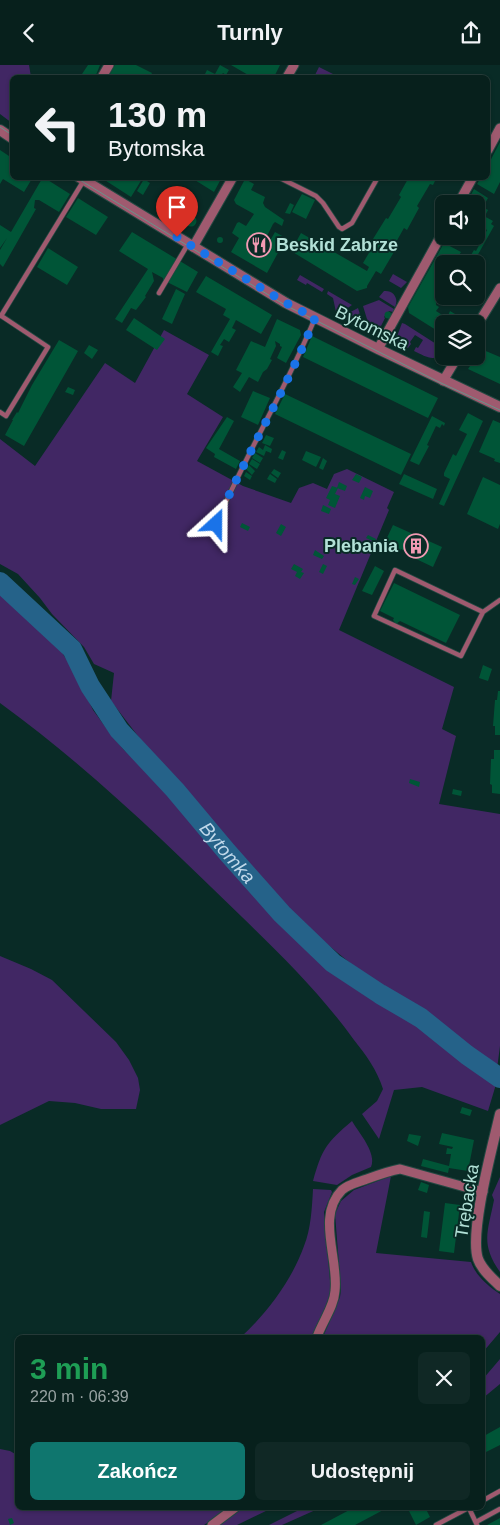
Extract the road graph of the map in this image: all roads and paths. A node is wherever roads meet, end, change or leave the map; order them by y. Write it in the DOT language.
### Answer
graph roads {
  1 [pos="500,128"];
  2 [pos="490,147"];
  3 [pos="81,180"];
  4 [pos="84,180"];
  5 [pos="231,180"];
  6 [pos="284,180"];
  7 [pos="376,180"];
  8 [pos="471,180"];
  9 [pos="463,195"];
  10 [pos="436,245"];
  11 [pos="190,246"];
  12 [pos="500,288"];
  13 [pos="159,293"];
  14 [pos="1,315"];
  15 [pos="483,315"];
  16 [pos="315,318"];
  17 [pos="378,349"];
  18 [pos="453,365"];
  19 [pos="443,381"];
  20 [pos="500,407"];
  21 [pos="0,412"];
  22 [pos="216,524"];
  23 [pos="500,600"];
  24 [pos="483,612"];
  25 [pos="500,1114"];
  26 [pos="483,1192"];
  27 [pos="500,1286"];
  28 [pos="318,1335"];
  29 [pos="500,1491"];
  30 [pos="485,1499"];
  31 [pos="500,1509"];
  32 [pos="232,1510"];
  33 [pos="465,1510"];
  34 [pos="470,1510"];
  35 [pos="476,1524"];
  36 [pos="212,1525"];
  37 [pos="436,1525"];
  1 -- 2 [label="street"];
  3 -- 14 [label="lane"];
  4 -- 11 [label="street, Bytomska"];
  5 -- 11 [label="street"];
  6 -- 7 [label="lane"];
  8 -- 9 [label="street"];
  10 -- 17 [label="street"];
  11 -- 13 [label="lane"];
  11 -- 16 [label="street, Bytomska"];
  12 -- 15 [label="street"];
  14 -- 21 [label="lane"];
  16 -- 17 [label="street, Bytomska"];
  16 -- 22 [label="lane"];
  17 -- 19 [label="street, Bytomska"];
  18 -- 19 [label="street"];
  19 -- 20 [label="street, Bytomska"];
  23 -- 24 [label="lane"];
  24 -- 24 [label="lane"];
  25 -- 26 [label="street, Trębacka"];
  26 -- 27 [label="street, Trębacka"];
  26 -- 28 [label="street"];
  29 -- 30 [label="lane"];
  31 -- 35 [label="lane"];
  32 -- 36 [label="street"];
  33 -- 37 [label="lane"];
  34 -- 35 [label="lane"];
}
